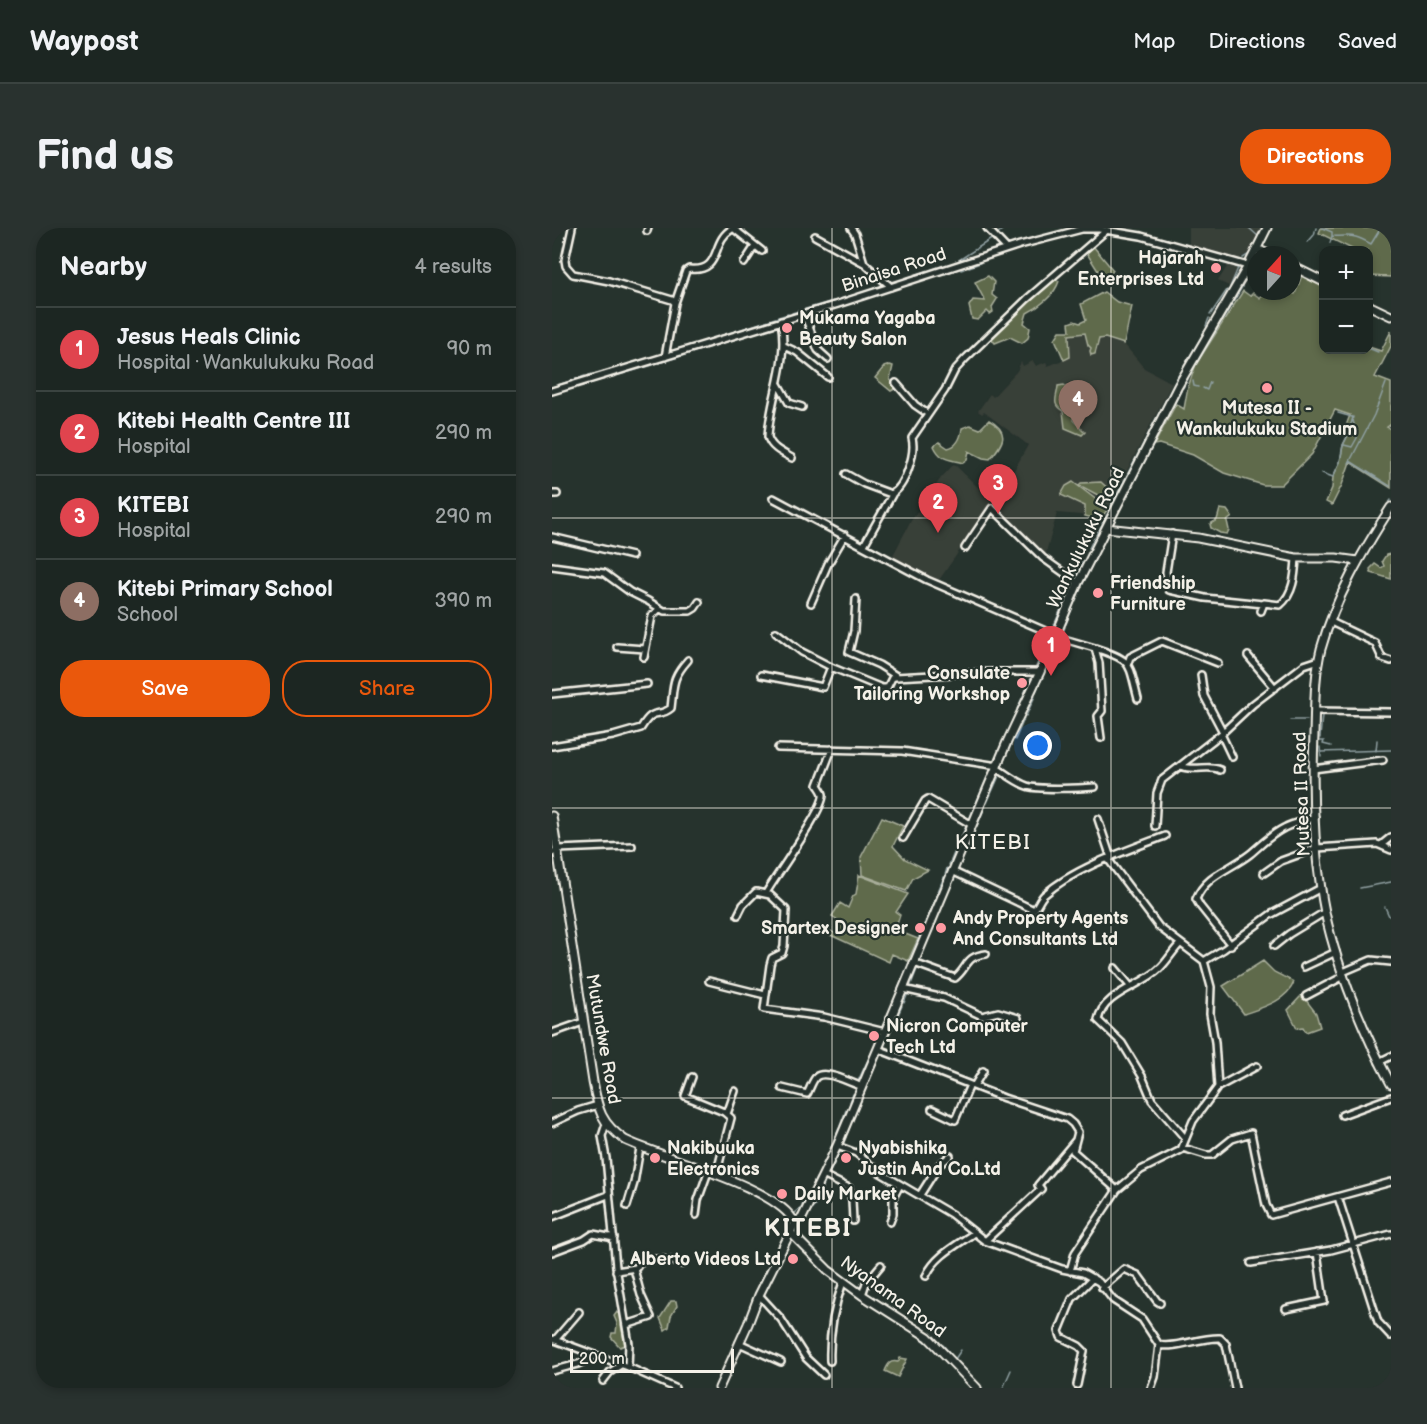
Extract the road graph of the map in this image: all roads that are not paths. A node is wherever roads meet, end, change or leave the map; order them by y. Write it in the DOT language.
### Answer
graph roads {
  1 [pos="572,228"];
  2 [pos="733,228"];
  3 [pos="851,228"];
  4 [pos="987,228"];
  5 [pos="1267,228"];
  6 [pos="1100,229"];
  7 [pos="1107,230"];
  8 [pos="815,236"];
  9 [pos="755,246"];
  10 [pos="1258,246"];
  11 [pos="1007,249"];
  12 [pos="762,251"];
  13 [pos="744,262"];
  14 [pos="864,262"];
  15 [pos="1247,266"];
  16 [pos="1247,268"];
  17 [pos="1301,271"];
  18 [pos="1319,280"];
  19 [pos="891,287"];
  20 [pos="675,303"];
  21 [pos="1373,307"];
  22 [pos="804,314"];
  23 [pos="1391,316"];
  24 [pos="781,321"];
  25 [pos="784,346"];
  26 [pos="665,357"];
  27 [pos="828,360"];
  28 [pos="828,377"];
  29 [pos="896,383"];
  30 [pos="778,384"];
  31 [pos="552,391"];
  32 [pos="802,407"];
  33 [pos="928,414"];
  34 [pos="792,458"];
  35 [pos="846,474"];
  36 [pos="893,494"];
  37 [pos="773,498"];
  38 [pos="1391,507"];
  39 [pos="1388,518"];
  40 [pos="1106,528"];
  41 [pos="1172,534"];
  42 [pos="845,535"];
  43 [pos="552,537"];
  44 [pos="864,545"];
  45 [pos="965,548"];
  46 [pos="632,556"];
  47 [pos="1296,558"];
  48 [pos="1358,561"];
  49 [pos="552,566"];
  50 [pos="1078,583"];
  51 [pos="856,599"];
  52 [pos="699,602"];
  53 [pos="811,603"];
  54 [pos="659,609"];
  55 [pos="1330,622"];
  56 [pos="776,632"];
  57 [pos="1056,636"];
  58 [pos="617,647"];
  59 [pos="1095,648"];
  60 [pos="645,649"];
  61 [pos="1248,656"];
  62 [pos="644,657"];
  63 [pos="688,660"];
  64 [pos="1319,660"];
  65 [pos="1391,661"];
  66 [pos="1128,663"];
  67 [pos="1218,663"];
  68 [pos="831,667"];
  69 [pos="1040,672"];
  70 [pos="761,675"];
  71 [pos="1201,675"];
  72 [pos="898,677"];
  73 [pos="647,684"];
  74 [pos="1275,688"];
  75 [pos="552,694"];
  76 [pos="1138,699"];
  77 [pos="1315,711"];
  78 [pos="1391,712"];
  79 [pos="1222,733"];
  80 [pos="1101,738"];
  81 [pos="552,746"];
  82 [pos="778,748"];
  83 [pos="832,749"];
  84 [pos="1232,757"];
  85 [pos="1383,760"];
  86 [pos="1180,765"];
  87 [pos="997,767"];
  88 [pos="1220,770"];
  89 [pos="1313,770"];
  90 [pos="1095,787"];
  91 [pos="552,816"];
  92 [pos="1315,817"];
  93 [pos="1098,819"];
  94 [pos="972,825"];
  95 [pos="1155,826"];
  96 [pos="1165,836"];
  97 [pos="1391,837"];
  98 [pos="903,838"];
  99 [pos="1381,845"];
  100 [pos="632,846"];
  101 [pos="1317,848"];
  102 [pos="1391,850"];
  103 [pos="555,851"];
  104 [pos="1110,859"];
  105 [pos="952,871"];
  106 [pos="1264,873"];
  107 [pos="1320,888"];
  108 [pos="766,893"];
  109 [pos="1325,912"];
  110 [pos="738,915"];
  111 [pos="1180,944"];
  112 [pos="1231,945"];
  113 [pos="1274,946"];
  114 [pos="1336,952"];
  115 [pos="987,954"];
  116 [pos="1204,961"];
  117 [pos="1391,962"];
  118 [pos="914,963"];
  119 [pos="1304,967"];
  120 [pos="1114,968"];
  121 [pos="1343,974"];
  122 [pos="709,981"];
  123 [pos="1130,986"];
  124 [pos="903,988"];
  125 [pos="765,995"];
  126 [pos="1306,996"];
  127 [pos="1018,1018"];
  128 [pos="583,1022"];
  129 [pos="885,1032"];
  130 [pos="552,1033"];
  131 [pos="878,1048"];
  132 [pos="1391,1056"];
  133 [pos="1379,1062"];
  134 [pos="1257,1066"];
  135 [pos="983,1071"];
  136 [pos="692,1077"];
  137 [pos="1391,1084"];
  138 [pos="972,1085"];
  139 [pos="862,1087"];
  140 [pos="1218,1087"];
  141 [pos="782,1088"];
  142 [pos="735,1091"];
  143 [pos="1391,1097"];
  144 [pos="598,1106"];
  145 [pos="932,1109"];
  146 [pos="727,1114"];
  147 [pos="1342,1114"];
  148 [pos="552,1123"];
  149 [pos="606,1124"];
  150 [pos="1185,1138"];
  151 [pos="1077,1140"];
  152 [pos="837,1146"];
  153 [pos="640,1148"];
  154 [pos="1183,1148"];
  155 [pos="950,1156"];
  156 [pos="712,1173"];
  157 [pos="823,1175"];
  158 [pos="1391,1182"];
  159 [pos="900,1185"];
  160 [pos="1117,1190"];
  161 [pos="608,1195"];
  162 [pos="920,1195"];
  163 [pos="1338,1197"];
  164 [pos="627,1206"];
  165 [pos="696,1215"];
  166 [pos="552,1217"];
  167 [pos="853,1221"];
  168 [pos="890,1222"];
  169 [pos="795,1223"];
  170 [pos="790,1232"];
  171 [pos="974,1233"];
  172 [pos="1391,1234"];
  173 [pos="614,1238"];
  174 [pos="985,1241"];
  175 [pos="1353,1244"];
  176 [pos="552,1252"];
  177 [pos="1317,1252"];
  178 [pos="682,1263"];
  179 [pos="1251,1263"];
  180 [pos="881,1264"];
  181 [pos="634,1269"];
  182 [pos="616,1271"];
  183 [pos="1070,1271"];
  184 [pos="926,1276"];
  185 [pos="1093,1278"];
  186 [pos="843,1281"];
  187 [pos="1102,1287"];
  188 [pos="759,1295"];
  189 [pos="862,1296"];
  190 [pos="1160,1303"];
  191 [pos="1286,1308"];
  192 [pos="579,1312"];
  193 [pos="626,1324"];
  194 [pos="1391,1336"];
  195 [pos="554,1340"];
  196 [pos="740,1343"];
  197 [pos="1159,1345"];
  198 [pos="596,1356"];
  199 [pos="830,1361"];
  200 [pos="781,1362"];
  201 [pos="625,1366"];
  202 [pos="552,1371"];
  203 [pos="824,1375"];
  204 [pos="603,1381"];
  205 [pos="1077,1385"];
  206 [pos="973,1386"];
  207 [pos="675,1388"];
  208 [pos="719,1388"];
  209 [pos="1151,1388"];
  210 [pos="1235,1388"];
  1 -- 20 [label="street"];
  2 -- 9 [label="street"];
  2 -- 20 [label="street"];
  3 -- 14 [label="street"];
  4 -- 11 [label="street"];
  5 -- 10 [label="main road, Wankulukuku Road"];
  6 -- 7 [label="street, Binaisa Road"];
  6 -- 11 [label="street, Binaisa Road"];
  7 -- 15 [label="street, Binaisa Road"];
  7 -- 33 [label="street"];
  8 -- 14 [label="street"];
  9 -- 12 [label="street"];
  9 -- 13 [label="street"];
  11 -- 19 [label="street, Binaisa Road"];
  14 -- 19 [label="street"];
  16 -- 40 [label="main road, Wankulukuku Road"];
  17 -- 18 [label="main road"];
  19 -- 22 [label="street, Binaisa Road"];
  20 -- 26 [label="street"];
  21 -- 23 [label="main road"];
  22 -- 24 [label="street, Binaisa Road"];
  22 -- 27 [label="street"];
  24 -- 25 [label="street"];
  24 -- 26 [label="street, Binaisa Road"];
  25 -- 28 [label="street"];
  25 -- 30 [label="street"];
  26 -- 31 [label="street, Binaisa Road"];
  29 -- 33 [label="street"];
  30 -- 32 [label="street"];
  30 -- 34 [label="street"];
  33 -- 36 [label="street"];
  35 -- 36 [label="street"];
  36 -- 44 [label="street"];
  37 -- 42 [label="street"];
  38 -- 39 [label="main road, Mutesa II Road"];
  39 -- 48 [label="main road, Mutesa II Road"];
  40 -- 41 [label="main road"];
  40 -- 50 [label="main road, Wankulukuku Road"];
  41 -- 47 [label="main road"];
  41 -- 47 [label="street"];
  42 -- 44 [label="street"];
  42 -- 53 [label="street"];
  43 -- 46 [label="street"];
  44 -- 57 [label="street"];
  45 -- 50 [label="street"];
  47 -- 48 [label="main road"];
  48 -- 55 [label="main road, Mutesa II Road"];
  49 -- 54 [label="street"];
  50 -- 57 [label="main road, Wankulukuku Road"];
  51 -- 72 [label="street"];
  52 -- 54 [label="street"];
  54 -- 60 [label="street"];
  55 -- 64 [label="main road, Mutesa II Road"];
  55 -- 65 [label="street"];
  56 -- 68 [label="street"];
  57 -- 59 [label="street"];
  57 -- 69 [label="main road, Wankulukuku Road"];
  58 -- 60 [label="street"];
  59 -- 66 [label="street"];
  59 -- 80 [label="street"];
  60 -- 62 [label="street"];
  61 -- 74 [label="street"];
  63 -- 81 [label="street"];
  64 -- 74 [label="street"];
  64 -- 77 [label="main road, Mutesa II Road"];
  66 -- 67 [label="street"];
  66 -- 76 [label="street"];
  68 -- 70 [label="street"];
  68 -- 72 [label="street"];
  69 -- 72 [label="street"];
  69 -- 87 [label="main road, Wankulukuku Road"];
  71 -- 79 [label="street"];
  73 -- 75 [label="street"];
  74 -- 79 [label="street"];
  77 -- 78 [label="street"];
  77 -- 89 [label="main road, Mutesa II Road"];
  79 -- 84 [label="street"];
  79 -- 86 [label="street"];
  82 -- 83 [label="street"];
  83 -- 87 [label="street"];
  83 -- 108 [label="street"];
  85 -- 89 [label="street"];
  86 -- 88 [label="street"];
  86 -- 95 [label="street"];
  87 -- 90 [label="street"];
  87 -- 94 [label="main road, Wankulukuku Road"];
  89 -- 92 [label="main road, Mutesa II Road"];
  91 -- 103 [label="main road, Mutundwe Road"];
  92 -- 101 [label="main road, Mutesa II Road"];
  92 -- 112 [label="street"];
  93 -- 104 [label="street"];
  94 -- 98 [label="street"];
  94 -- 105 [label="main road, Wankulukuku Road"];
  96 -- 104 [label="street"];
  97 -- 99 [label="street"];
  99 -- 101 [label="street"];
  99 -- 102 [label="street"];
  100 -- 103 [label="street"];
  101 -- 106 [label="street"];
  101 -- 107 [label="main road, Mutesa II Road"];
  103 -- 128 [label="main road, Mutundwe Road"];
  104 -- 105 [label="street"];
  104 -- 111 [label="street"];
  105 -- 118 [label="main road, Wankulukuku Road"];
  107 -- 109 [label="main road, Mutesa II Road"];
  107 -- 112 [label="street"];
  108 -- 110 [label="street"];
  108 -- 125 [label="street"];
  109 -- 113 [label="street"];
  109 -- 114 [label="main road, Mutesa II Road"];
  111 -- 116 [label="street"];
  111 -- 123 [label="street"];
  112 -- 116 [label="street"];
  114 -- 119 [label="street"];
  114 -- 121 [label="main road, Mutesa II Road"];
  115 -- 118 [label="street"];
  116 -- 140 [label="street"];
  117 -- 121 [label="street"];
  118 -- 124 [label="main road, Wankulukuku Road"];
  120 -- 123 [label="street"];
  121 -- 126 [label="street"];
  121 -- 133 [label="main road, Mutesa II Road"];
  122 -- 125 [label="street"];
  123 -- 150 [label="street"];
  124 -- 127 [label="street"];
  124 -- 129 [label="main road, Wankulukuku Road"];
  125 -- 129 [label="street"];
  128 -- 130 [label="street"];
  128 -- 144 [label="main road, Mutundwe Road"];
  129 -- 131 [label="main road, Wankulukuku Road"];
  131 -- 138 [label="street"];
  131 -- 139 [label="main road, Wankulukuku Road"];
  132 -- 133 [label="street"];
  133 -- 137 [label="main road, Mutesa II Road"];
  134 -- 140 [label="street"];
  135 -- 138 [label="street"];
  136 -- 146 [label="street"];
  138 -- 145 [label="street"];
  138 -- 151 [label="street"];
  139 -- 141 [label="street"];
  139 -- 152 [label="main road, Wankulukuku Road"];
  140 -- 150 [label="street"];
  142 -- 146 [label="street"];
  143 -- 147 [label="street"];
  144 -- 148 [label="street"];
  144 -- 149 [label="main road, Mutundwe Road"];
  146 -- 156 [label="street"];
  149 -- 153 [label="main road, Mutundwe Road"];
  149 -- 161 [label="street"];
  150 -- 154 [label="street"];
  151 -- 160 [label="street"];
  151 -- 174 [label="street"];
  152 -- 157 [label="main road, Wankulukuku Road"];
  152 -- 159 [label="street"];
  153 -- 156 [label="main road, Mutundwe Road"];
  153 -- 164 [label="street"];
  154 -- 160 [label="street"];
  154 -- 163 [label="street"];
  155 -- 162 [label="street"];
  156 -- 165 [label="street"];
  156 -- 169 [label="main road, Mutundwe Road"];
  157 -- 167 [label="street"];
  157 -- 169 [label="main road, Wankulukuku Road"];
  158 -- 163 [label="street"];
  159 -- 162 [label="street"];
  159 -- 168 [label="street"];
  160 -- 183 [label="street"];
  161 -- 166 [label="street"];
  161 -- 173 [label="street"];
  162 -- 171 [label="street"];
  163 -- 175 [label="street"];
  169 -- 170 [label="main road, Wankulukuku Road"];
  170 -- 186 [label="main road, Nyanama Road"];
  170 -- 188 [label="main road, Wankulukuku Road"];
  171 -- 174 [label="street"];
  171 -- 184 [label="street"];
  172 -- 175 [label="street"];
  173 -- 176 [label="street"];
  173 -- 182 [label="street"];
  174 -- 183 [label="street"];
  175 -- 177 [label="street"];
  175 -- 194 [label="street"];
  177 -- 179 [label="street"];
  177 -- 191 [label="street"];
  178 -- 181 [label="street"];
  180 -- 189 [label="street"];
  181 -- 182 [label="street"];
  181 -- 193 [label="street"];
  182 -- 193 [label="street"];
  183 -- 185 [label="street"];
  185 -- 187 [label="street"];
  185 -- 205 [label="street"];
  186 -- 189 [label="main road, Nyanama Road"];
  186 -- 199 [label="street"];
  187 -- 190 [label="street"];
  187 -- 197 [label="street"];
  188 -- 196 [label="main road, Wankulukuku Road"];
  188 -- 203 [label="street"];
  189 -- 206 [label="main road, Nyanama Road"];
  192 -- 195 [label="street"];
  193 -- 201 [label="street"];
  195 -- 198 [label="street"];
  196 -- 200 [label="street"];
  196 -- 208 [label="main road, Wankulukuku Road"];
  197 -- 209 [label="street"];
  197 -- 210 [label="street"];
  198 -- 201 [label="street"];
  198 -- 202 [label="street"];
  201 -- 204 [label="street"];
  201 -- 207 [label="street"];
}
